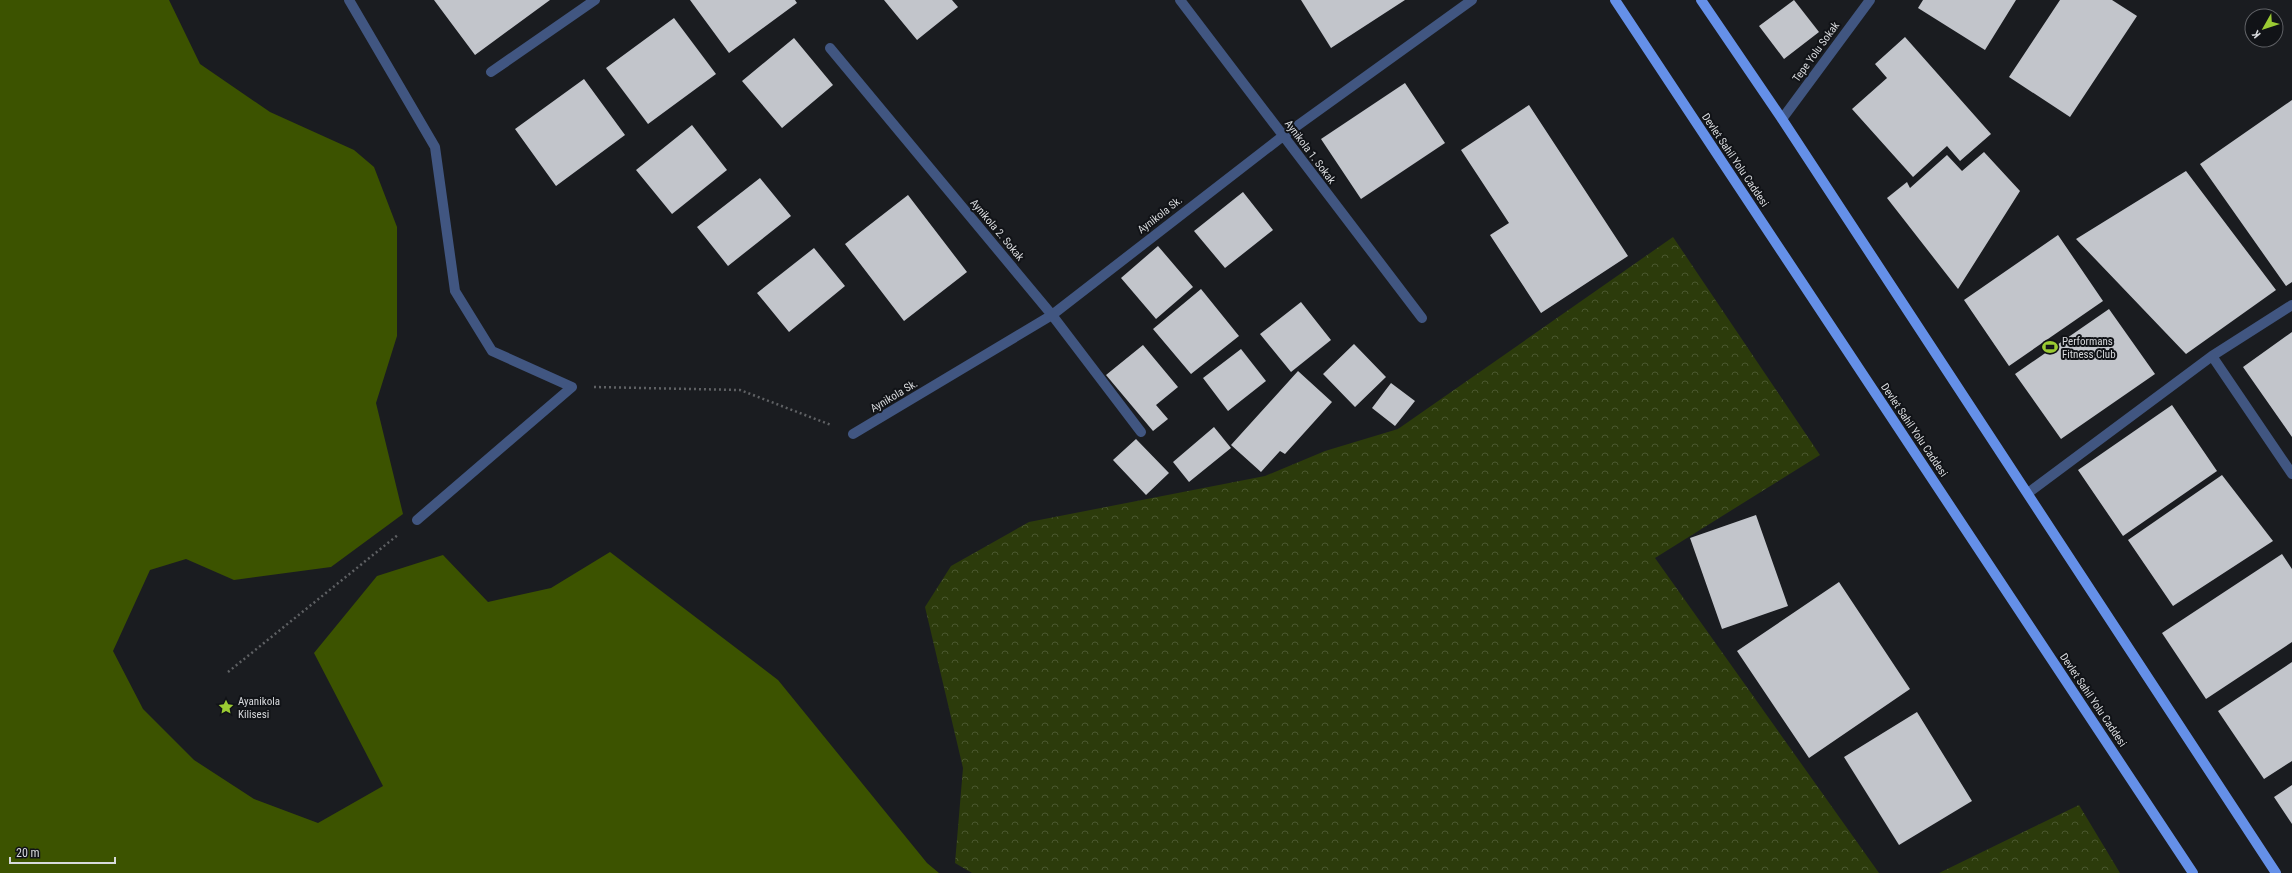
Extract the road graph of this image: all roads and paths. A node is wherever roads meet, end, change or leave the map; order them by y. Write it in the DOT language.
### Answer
graph roads {
  1 [pos="348,0"];
  2 [pos="595,0"];
  3 [pos="1180,0"];
  4 [pos="1472,0"];
  5 [pos="1615,0"];
  6 [pos="1701,0"];
  7 [pos="1870,0"];
  8 [pos="830,48"];
  9 [pos="491,72"];
  10 [pos="1782,119"];
  11 [pos="1283,136"];
  12 [pos="2292,305"];
  13 [pos="1052,315"];
  14 [pos="1422,318"];
  15 [pos="2212,356"];
  16 [pos="572,387"];
  17 [pos="1141,432"];
  18 [pos="853,434"];
  19 [pos="2292,474"];
  20 [pos="2028,494"];
  21 [pos="417,520"];
  22 [pos="228,672"];
  23 [pos="2193,873"];
  24 [pos="2276,873"];
  1 -- 16 [label="street"];
  2 -- 9 [label="street"];
  3 -- 11 [label="street, Aynikola 1. Sokak"];
  4 -- 11 [label="street, Aynikola Sk."];
  5 -- 23 [label="main road, Devlet Sahil Yolu Caddesi"];
  6 -- 10 [label="main road"];
  7 -- 10 [label="street, Tepe Yolu Sokak"];
  8 -- 13 [label="street, Aynikola 2. Sokak"];
  10 -- 20 [label="main road"];
  11 -- 13 [label="street, Aynikola Sk."];
  11 -- 14 [label="street, Aynikola 1. Sokak"];
  12 -- 15 [label="street"];
  13 -- 17 [label="street, Aynikola 2. Sokak"];
  13 -- 18 [label="street, Aynikola Sk."];
  15 -- 19 [label="street"];
  15 -- 20 [label="street"];
  16 -- 18 [label="path"];
  16 -- 21 [label="street"];
  20 -- 24 [label="main road"];
  21 -- 22 [label="path"];
}
